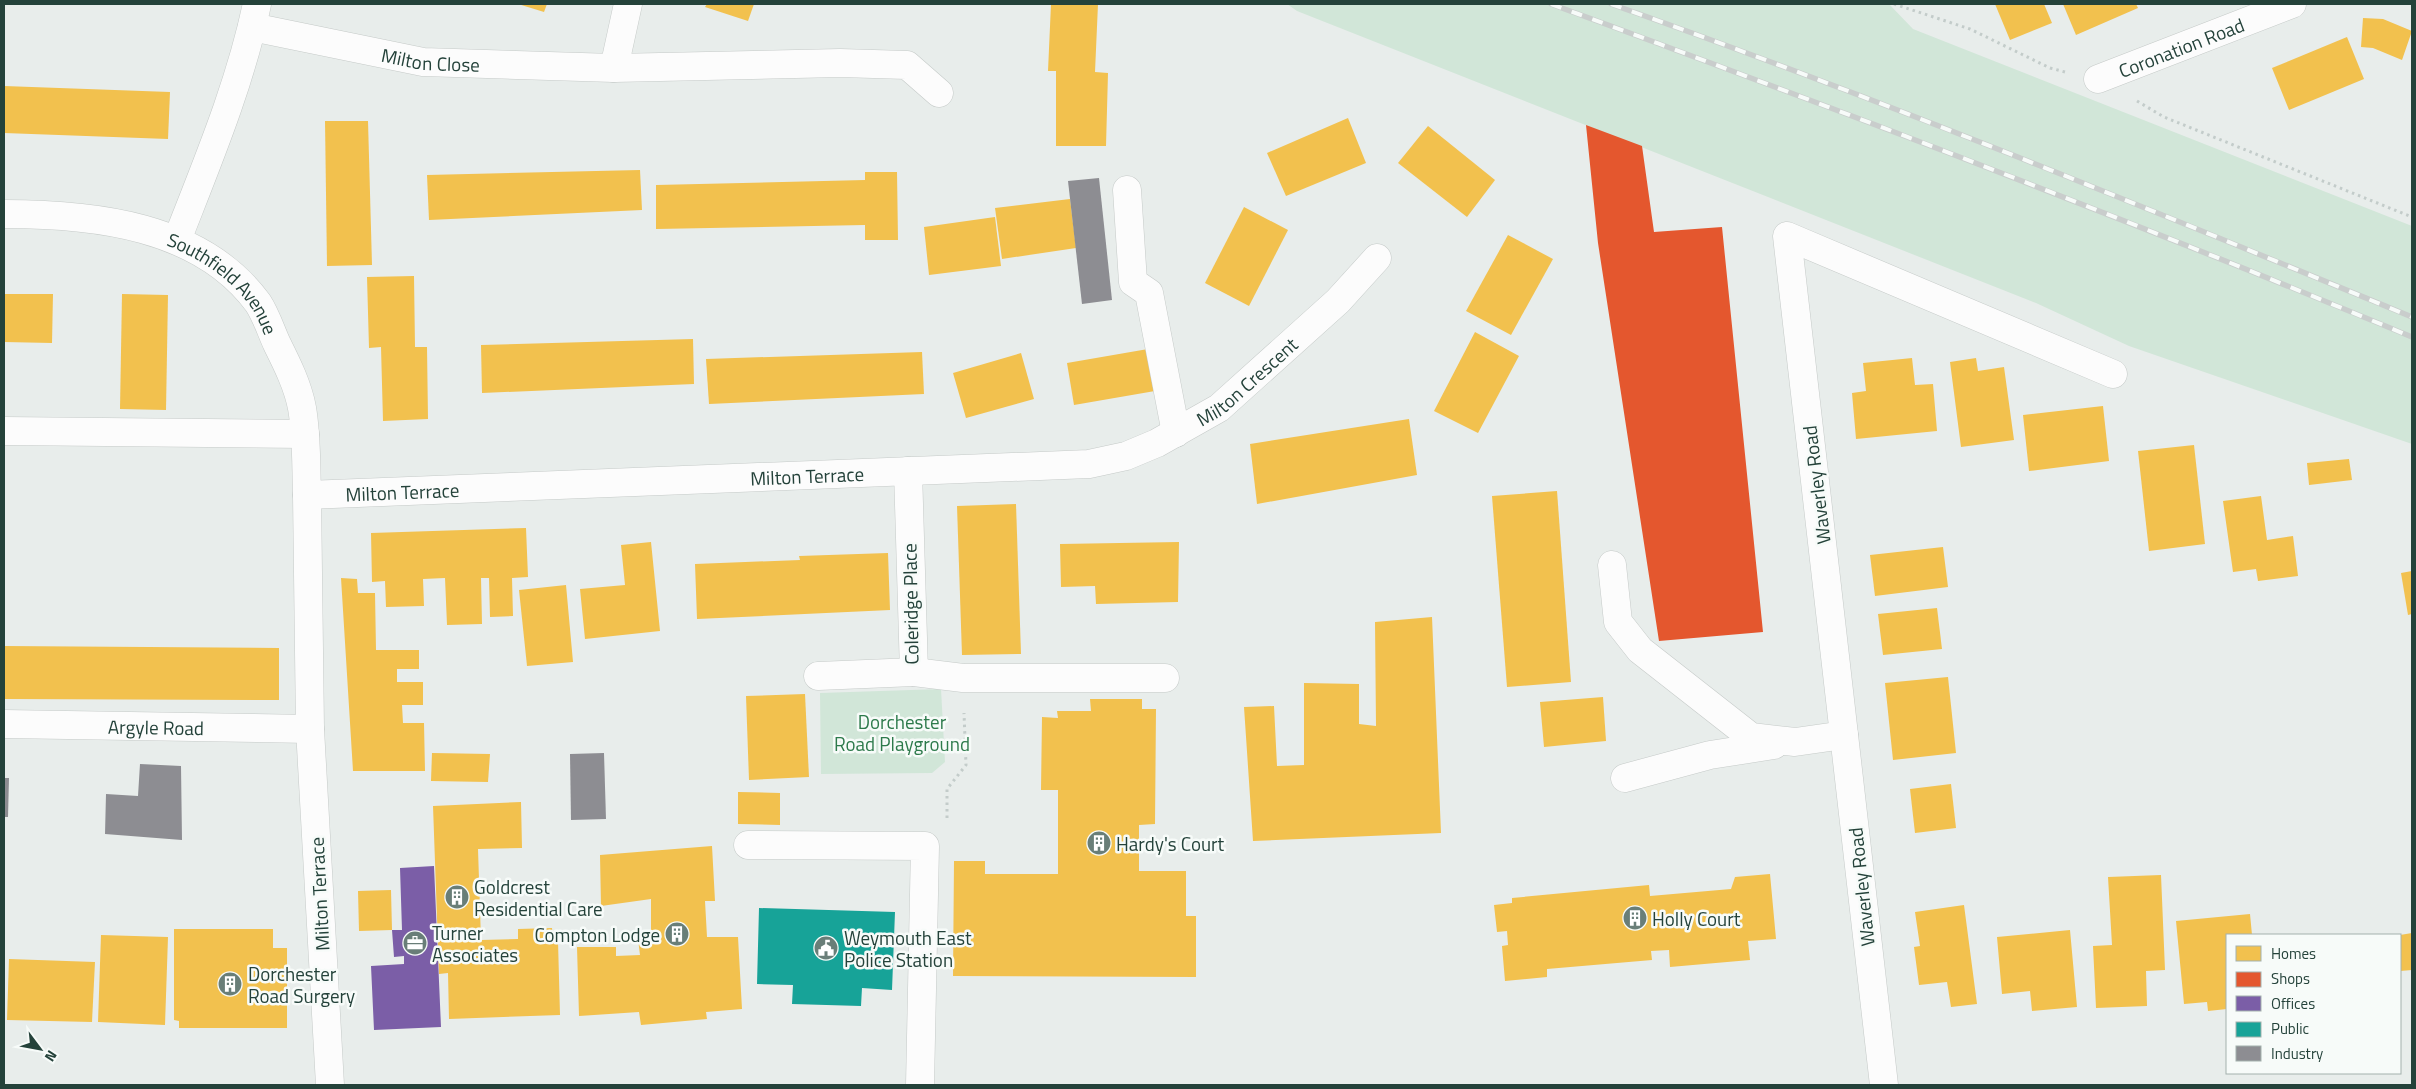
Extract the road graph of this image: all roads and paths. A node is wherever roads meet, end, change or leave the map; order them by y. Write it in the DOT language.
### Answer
graph roads {
  1 [pos="628,4"];
  2 [pos="1894,4"];
  3 [pos="2292,4"];
  4 [pos="255,15"];
  5 [pos="614,68"];
  6 [pos="2098,79"];
  7 [pos="939,93"];
  8 [pos="1127,190"];
  9 [pos="4,214"];
  10 [pos="2412,217"];
  11 [pos="177,240"];
  12 [pos="1377,258"];
  13 [pos="2113,374"];
  14 [pos="4,432"];
  15 [pos="1176,432"];
  16 [pos="305,434"];
  17 [pos="1089,464"];
  18 [pos="908,471"];
  19 [pos="307,495"];
  20 [pos="1612,565"];
  21 [pos="914,672"];
  22 [pos="818,676"];
  23 [pos="1165,678"];
  24 [pos="4,724"];
  25 [pos="310,729"];
  26 [pos="1844,735"];
  27 [pos="1795,742"];
  28 [pos="1625,778"];
  29 [pos="748,845"];
  30 [pos="330,1085"];
  31 [pos="920,1085"];
  32 [pos="1884,1085"];
  1 -- 5 [label="street"];
  2 -- 6 [label="path"];
  3 -- 6 [label="street, Coronation Road"];
  4 -- 5 [label="street, Milton Close"];
  4 -- 11 [label="street, Milton Close"];
  5 -- 7 [label="street, Milton Close"];
  6 -- 10 [label="path"];
  8 -- 15 [label="street"];
  9 -- 11 [label="street, Southfield Avenue"];
  11 -- 16 [label="street, Southfield Avenue"];
  12 -- 15 [label="street, Milton Crescent"];
  13 -- 26 [label="street, Waverley Road"];
  14 -- 16 [label="street"];
  15 -- 17 [label="street, Milton Crescent"];
  16 -- 19 [label="street, Southfield Avenue"];
  17 -- 18 [label="street, Milton Terrace"];
  18 -- 19 [label="street, Milton Terrace"];
  18 -- 21 [label="street, Coleridge Place"];
  19 -- 25 [label="street, Milton Terrace"];
  20 -- 27 [label="street"];
  21 -- 22 [label="street, Coleridge Place"];
  21 -- 23 [label="street"];
  24 -- 25 [label="street, Argyle Road"];
  25 -- 30 [label="street, Milton Terrace"];
  26 -- 27 [label="street"];
  26 -- 32 [label="street, Waverley Road"];
  27 -- 28 [label="street"];
  29 -- 31 [label="street"];
}
